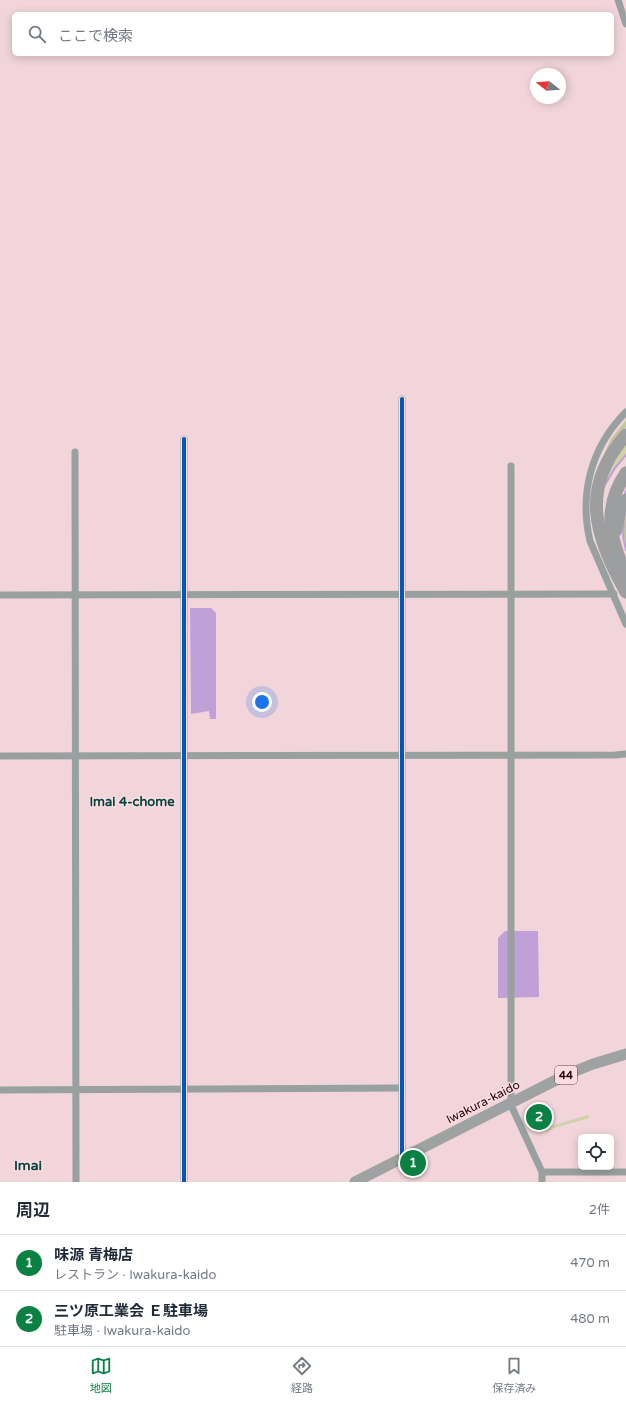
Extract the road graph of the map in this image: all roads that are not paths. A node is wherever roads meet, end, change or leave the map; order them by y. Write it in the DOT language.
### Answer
graph roads {
  1 [pos="618,0"];
  2 [pos="626,22"];
  3 [pos="402,400"];
  4 [pos="626,412"];
  5 [pos="626,435"];
  6 [pos="184,439"];
  7 [pos="75,452"];
  8 [pos="626,463"];
  9 [pos="511,466"];
  10 [pos="626,473"];
  11 [pos="626,500"];
  12 [pos="615,541"];
  13 [pos="606,552"];
  14 [pos="626,574"];
  15 [pos="622,592"];
  16 [pos="0,595"];
  17 [pos="76,595"];
  18 [pos="184,595"];
  19 [pos="402,595"];
  20 [pos="511,595"];
  21 [pos="626,624"];
  22 [pos="626,754"];
  23 [pos="402,755"];
  24 [pos="511,755"];
  25 [pos="0,756"];
  26 [pos="75,756"];
  27 [pos="184,756"];
  28 [pos="626,1054"];
  29 [pos="402,1088"];
  30 [pos="76,1089"];
  31 [pos="184,1089"];
  32 [pos="0,1090"];
  33 [pos="510,1103"];
  34 [pos="402,1158"];
  35 [pos="542,1172"];
  36 [pos="626,1172"];
  37 [pos="76,1182"];
  38 [pos="184,1182"];
  39 [pos="355,1182"];
  40 [pos="542,1182"];
  1 -- 2 [label="street"];
  3 -- 19 [label="street"];
  4 -- 15 [label="street"];
  5 -- 13 [label="highway"];
  6 -- 18 [label="street"];
  7 -- 17 [label="street"];
  8 -- 13 [label="highway"];
  9 -- 20 [label="street"];
  10 -- 12 [label="highway"];
  11 -- 12 [label="highway"];
  12 -- 14 [label="highway"];
  13 -- 15 [label="highway"];
  15 -- 20 [label="street"];
  15 -- 21 [label="street"];
  16 -- 17 [label="street"];
  17 -- 18 [label="street"];
  17 -- 26 [label="street"];
  18 -- 19 [label="street"];
  18 -- 27 [label="street"];
  19 -- 20 [label="street"];
  19 -- 23 [label="street"];
  20 -- 24 [label="street"];
  22 -- 24 [label="street"];
  23 -- 24 [label="street"];
  23 -- 27 [label="street"];
  23 -- 29 [label="street"];
  24 -- 33 [label="street"];
  25 -- 26 [label="street"];
  26 -- 27 [label="street"];
  26 -- 30 [label="street"];
  27 -- 31 [label="street"];
  28 -- 33 [label="main road, Iwakura-kaido / 44"];
  29 -- 31 [label="street"];
  29 -- 34 [label="street"];
  30 -- 31 [label="street"];
  30 -- 32 [label="street"];
  30 -- 37 [label="street"];
  31 -- 38 [label="street"];
  33 -- 34 [label="main road, Iwakura-kaido / 44"];
  33 -- 35 [label="street"];
  34 -- 39 [label="main road, Iwakura-kaido / 44"];
  35 -- 36 [label="street"];
  35 -- 40 [label="street"];
}
